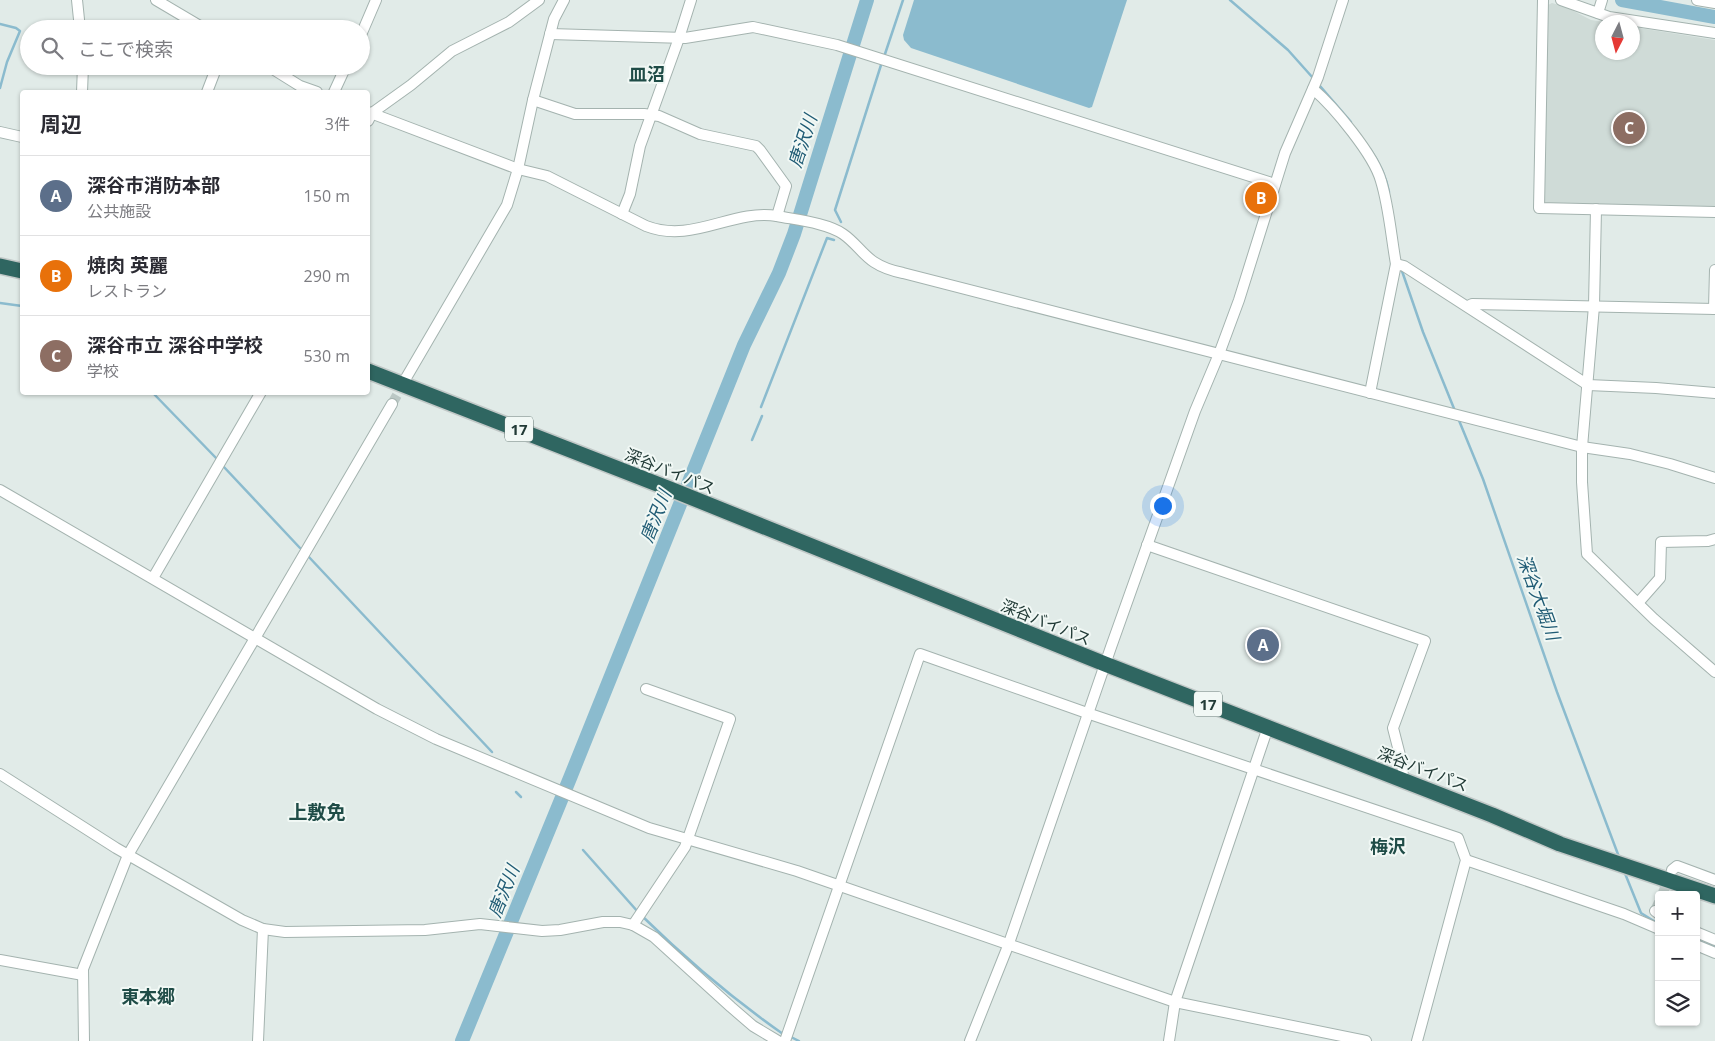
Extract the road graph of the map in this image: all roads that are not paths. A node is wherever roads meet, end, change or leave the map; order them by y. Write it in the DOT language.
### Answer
graph roads {
  1 [pos="77,0"];
  2 [pos="156,0"];
  3 [pos="376,0"];
  4 [pos="539,0"];
  5 [pos="564,0"];
  6 [pos="691,0"];
  7 [pos="1343,0"];
  8 [pos="1543,0"];
  9 [pos="1561,0"];
  10 [pos="1697,0"];
  11 [pos="1715,3"];
  12 [pos="1600,7"];
  13 [pos="79,20"];
  14 [pos="190,20"];
  15 [pos="367,20"];
  16 [pos="1715,33"];
  17 [pos="550,34"];
  18 [pos="680,38"];
  19 [pos="83,75"];
  20 [pos="214,75"];
  21 [pos="282,75"];
  22 [pos="342,75"];
  23 [pos="1313,89"];
  24 [pos="82,90"];
  25 [pos="208,90"];
  26 [pos="312,90"];
  27 [pos="335,90"];
  28 [pos="533,100"];
  29 [pos="370,114"];
  30 [pos="652,114"];
  31 [pos="370,115"];
  32 [pos="0,132"];
  33 [pos="20,137"];
  34 [pos="518,169"];
  35 [pos="1275,184"];
  36 [pos="1596,209"];
  37 [pos="1715,212"];
  38 [pos="622,214"];
  39 [pos="779,217"];
  40 [pos="1396,264"];
  41 [pos="0,266"];
  42 [pos="20,270"];
  43 [pos="1715,270"];
  44 [pos="1468,306"];
  45 [pos="1594,306"];
  46 [pos="1715,309"];
  47 [pos="1219,354"];
  48 [pos="370,372"];
  49 [pos="406,378"];
  50 [pos="1588,386"];
  51 [pos="1370,393"];
  52 [pos="1715,393"];
  53 [pos="259,395"];
  54 [pos="392,404"];
  55 [pos="1582,447"];
  56 [pos="1715,478"];
  57 [pos="0,490"];
  58 [pos="1715,539"];
  59 [pos="1147,545"];
  60 [pos="153,578"];
  61 [pos="1638,603"];
  62 [pos="254,638"];
  63 [pos="1105,664"];
  64 [pos="1715,672"];
  65 [pos="646,689"];
  66 [pos="1087,713"];
  67 [pos="1268,727"];
  68 [pos="1254,768"];
  69 [pos="0,774"];
  70 [pos="1402,780"];
  71 [pos="688,840"];
  72 [pos="128,855"];
  73 [pos="1466,860"];
  74 [pos="1672,870"];
  75 [pos="1715,880"];
  76 [pos="838,885"];
  77 [pos="1715,896"];
  78 [pos="633,925"];
  79 [pos="1655,927"];
  80 [pos="263,929"];
  81 [pos="1700,934"];
  82 [pos="1715,940"];
  83 [pos="1008,946"];
  84 [pos="1700,947"];
  85 [pos="1715,953"];
  86 [pos="0,960"];
  87 [pos="83,974"];
  88 [pos="1175,1002"];
  89 [pos="1315,1036"];
  90 [pos="84,1041"];
  91 [pos="258,1041"];
  92 [pos="778,1041"];
  93 [pos="785,1041"];
  94 [pos="970,1041"];
  95 [pos="1169,1041"];
  96 [pos="1365,1041"];
  97 [pos="1417,1041"];
  1 -- 13 [label="street"];
  2 -- 14 [label="street"];
  3 -- 15 [label="street"];
  4 -- 29 [label="street"];
  5 -- 17 [label="street"];
  6 -- 18 [label="street"];
  7 -- 23 [label="street"];
  8 -- 36 [label="street"];
  9 -- 12 [label="street"];
  10 -- 11 [label="street"];
  12 -- 16 [label="street"];
  17 -- 18 [label="street"];
  17 -- 28 [label="street"];
  18 -- 30 [label="street"];
  18 -- 35 [label="street"];
  19 -- 24 [label="street"];
  20 -- 25 [label="street"];
  21 -- 26 [label="street"];
  22 -- 27 [label="street"];
  23 -- 35 [label="street"];
  23 -- 40 [label="street"];
  28 -- 30 [label="street"];
  28 -- 34 [label="street"];
  30 -- 38 [label="street"];
  30 -- 39 [label="street"];
  31 -- 34 [label="street"];
  32 -- 33 [label="street"];
  34 -- 38 [label="street"];
  34 -- 49 [label="street"];
  35 -- 47 [label="street"];
  36 -- 37 [label="street"];
  36 -- 45 [label="street"];
  38 -- 39 [label="street"];
  39 -- 47 [label="street"];
  40 -- 44 [label="street"];
  40 -- 51 [label="street"];
  41 -- 42 [label="highway"];
  43 -- 46 [label="street"];
  44 -- 45 [label="street"];
  44 -- 50 [label="street"];
  45 -- 46 [label="street"];
  45 -- 50 [label="street"];
  47 -- 51 [label="street"];
  47 -- 59 [label="street"];
  48 -- 63 [label="highway, 深谷バイパス / 17"];
  50 -- 52 [label="street"];
  50 -- 55 [label="street"];
  51 -- 55 [label="street"];
  53 -- 60 [label="street"];
  54 -- 62 [label="street"];
  55 -- 56 [label="street"];
  55 -- 61 [label="street"];
  57 -- 60 [label="street"];
  58 -- 61 [label="street"];
  59 -- 63 [label="street"];
  59 -- 70 [label="street"];
  60 -- 62 [label="street"];
  61 -- 64 [label="street"];
  62 -- 71 [label="street"];
  62 -- 72 [label="street"];
  63 -- 66 [label="street"];
  63 -- 67 [label="highway, 深谷バイパス / 17"];
  65 -- 71 [label="street"];
  66 -- 68 [label="street"];
  66 -- 76 [label="street"];
  66 -- 83 [label="street"];
  67 -- 68 [label="street"];
  67 -- 70 [label="highway, 深谷バイパス / 17"];
  68 -- 73 [label="street"];
  68 -- 88 [label="street"];
  69 -- 72 [label="street"];
  70 -- 77 [label="highway, 深谷バイパス / 17"];
  71 -- 76 [label="street"];
  71 -- 78 [label="street"];
  72 -- 80 [label="street"];
  72 -- 87 [label="street"];
  73 -- 79 [label="street"];
  73 -- 97 [label="street"];
  74 -- 75 [label="street"];
  76 -- 83 [label="street"];
  76 -- 93 [label="street"];
  78 -- 80 [label="street"];
  78 -- 92 [label="street"];
  80 -- 91 [label="street"];
  81 -- 82 [label="street"];
  83 -- 88 [label="street"];
  83 -- 94 [label="street"];
  84 -- 85 [label="street"];
  86 -- 87 [label="street"];
  87 -- 90 [label="street"];
  88 -- 89 [label="street"];
  88 -- 95 [label="street"];
  89 -- 96 [label="street"];
}
